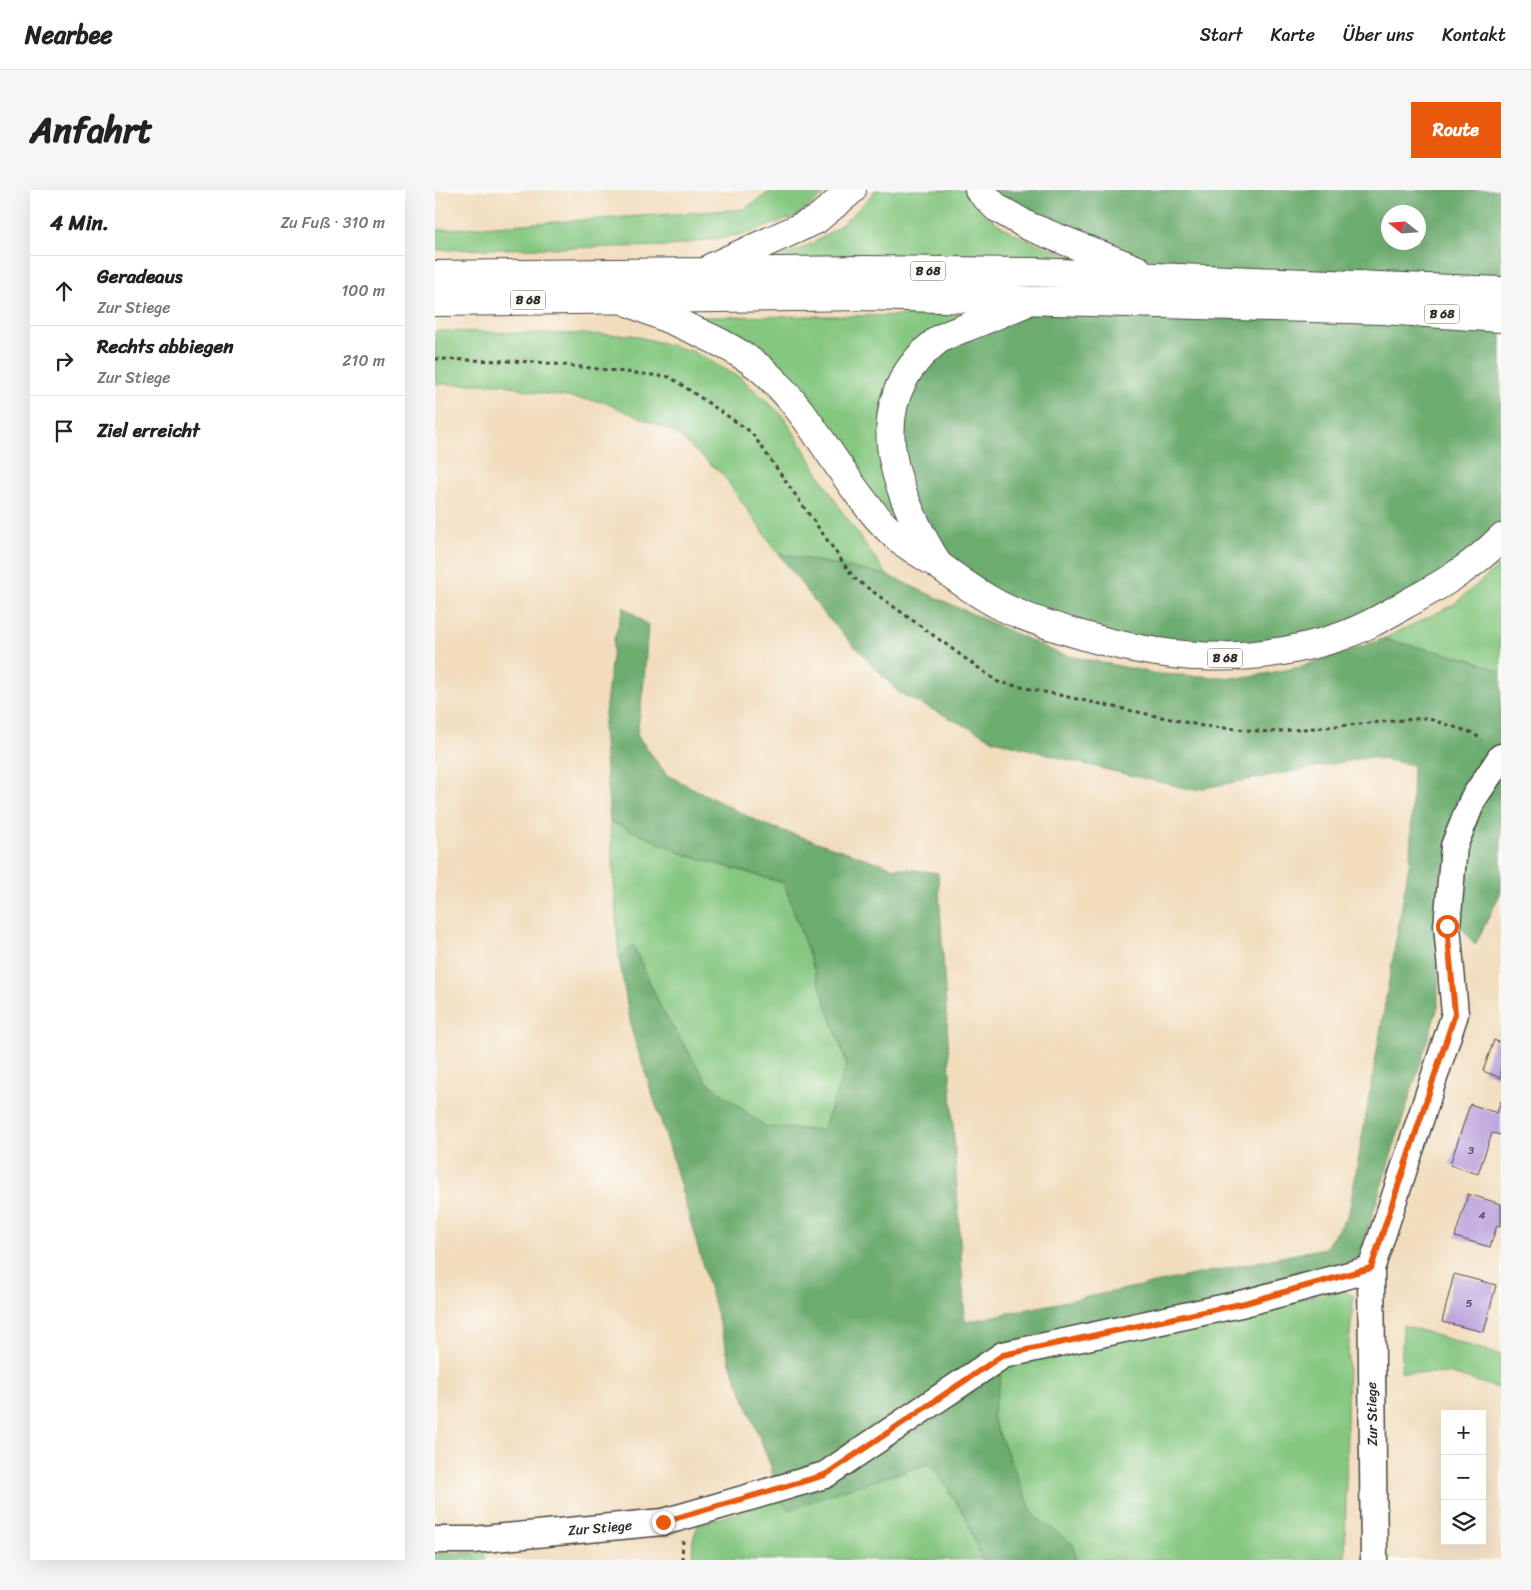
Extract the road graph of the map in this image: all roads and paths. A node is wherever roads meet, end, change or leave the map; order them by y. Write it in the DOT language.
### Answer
graph roads {
  1 [pos="852,190"];
  2 [pos="979,190"];
  3 [pos="701,272"];
  4 [pos="435,275"];
  5 [pos="1156,277"];
  6 [pos="1501,291"];
  7 [pos="620,298"];
  8 [pos="1033,300"];
  9 [pos="435,302"];
  10 [pos="1501,318"];
  11 [pos="1501,538"];
  12 [pos="938,565"];
  13 [pos="1501,757"];
  14 [pos="1371,1268"];
  15 [pos="435,1540"];
  16 [pos="1374,1560"];
  1 -- 3 [label="highway, B 68"];
  2 -- 5 [label="highway, B 68"];
  3 -- 4 [label="highway, B 68"];
  3 -- 5 [label="highway, B 68"];
  5 -- 6 [label="highway, B 68"];
  7 -- 8 [label="highway, B 68"];
  7 -- 9 [label="highway, B 68"];
  7 -- 12 [label="highway, B 68"];
  8 -- 10 [label="highway, B 68"];
  8 -- 12 [label="highway, B 68"];
  11 -- 12 [label="highway, B 68"];
  13 -- 14 [label="street, Zur Stiege"];
  14 -- 15 [label="street, Zur Stiege"];
  14 -- 16 [label="street, Zur Stiege"];
}
